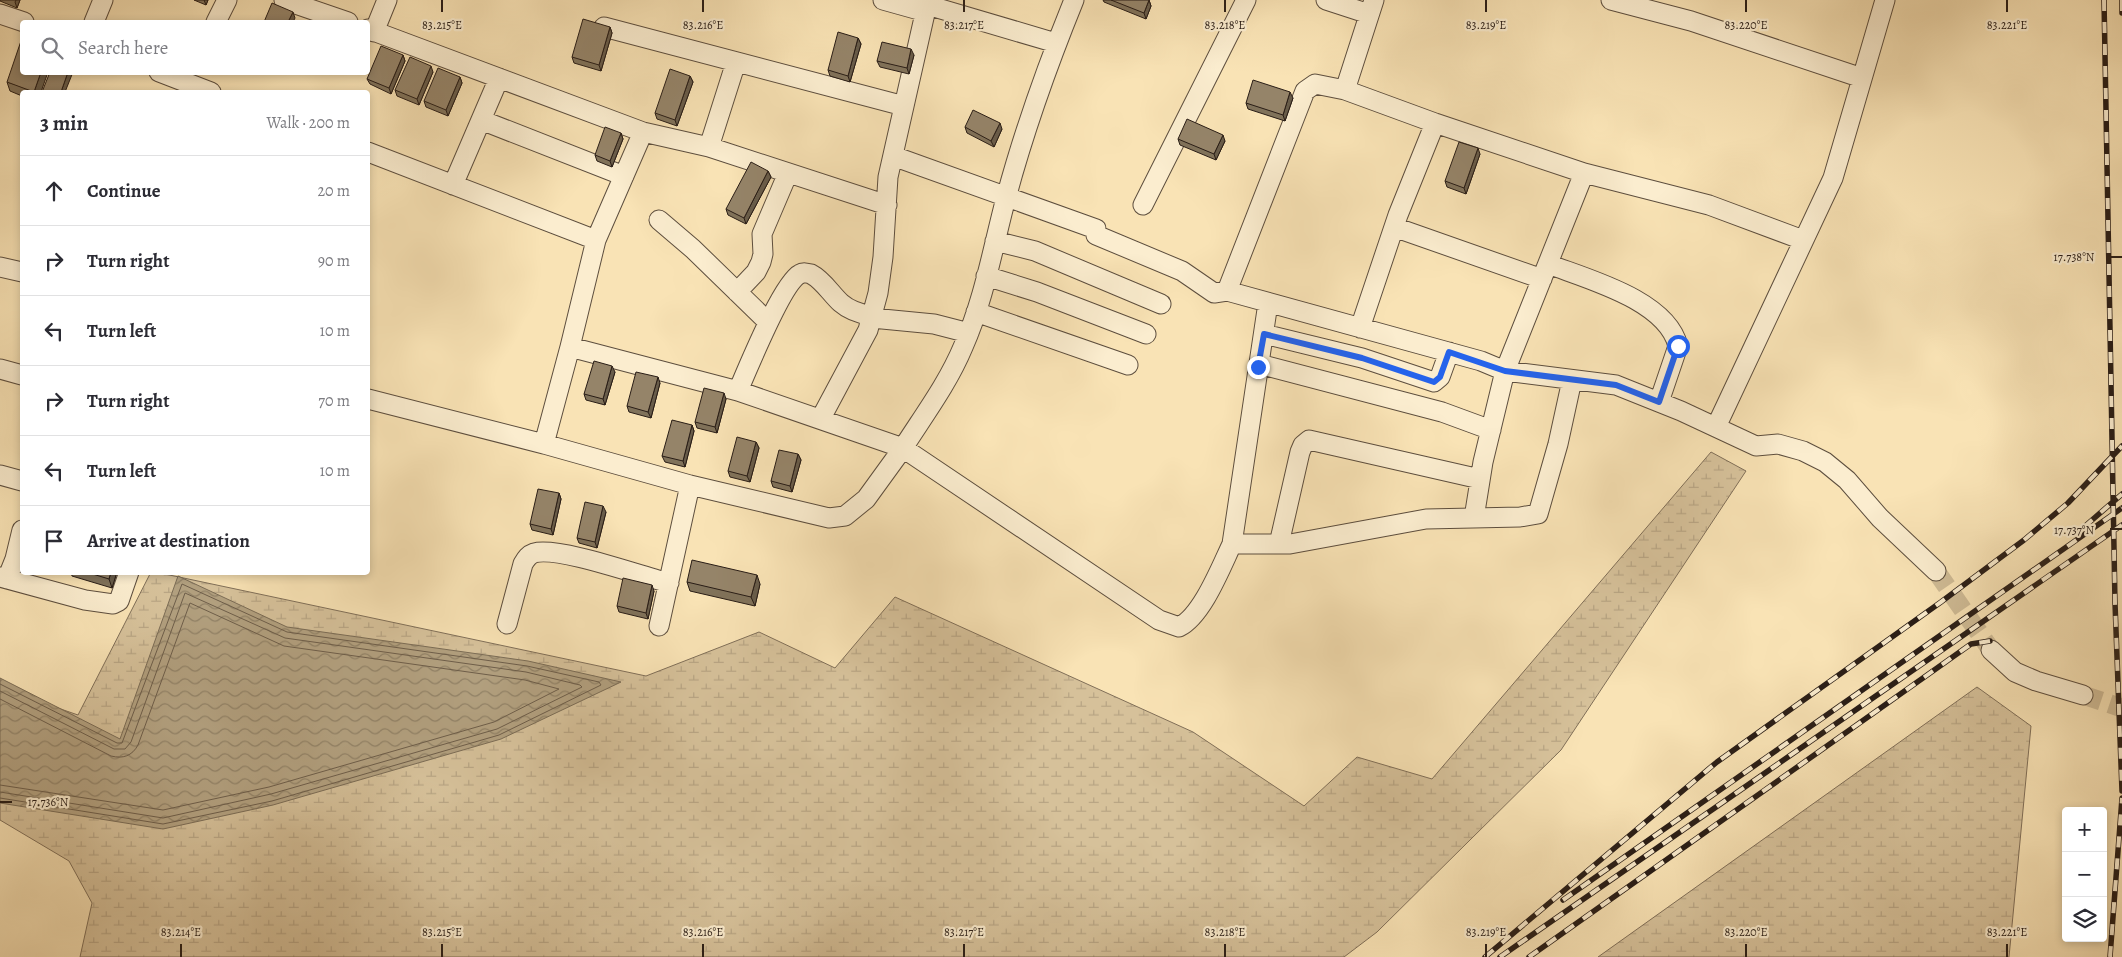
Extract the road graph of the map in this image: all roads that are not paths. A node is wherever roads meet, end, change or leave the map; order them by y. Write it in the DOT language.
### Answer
graph roads {
  1 [pos="103,0"];
  2 [pos="227,0"];
  3 [pos="284,0"];
  4 [pos="387,0"];
  5 [pos="883,0"];
  6 [pos="1074,0"];
  7 [pos="1246,0"];
  8 [pos="1326,0"];
  9 [pos="1611,0"];
  10 [pos="1885,0"];
  11 [pos="927,5"];
  12 [pos="1372,7"];
  13 [pos="0,14"];
  14 [pos="95,20"];
  15 [pos="217,20"];
  16 [pos="342,20"];
  17 [pos="20,21"];
  18 [pos="604,27"];
  19 [pos="371,31"];
  20 [pos="1056,43"];
  21 [pos="736,62"];
  22 [pos="175,75"];
  23 [pos="192,78"];
  24 [pos="500,78"];
  25 [pos="1862,78"];
  26 [pos="208,90"];
  27 [pos="1345,90"];
  28 [pos="904,106"];
  29 [pos="481,120"];
  30 [pos="1435,123"];
  31 [pos="644,132"];
  32 [pos="710,147"];
  33 [pos="370,153"];
  34 [pos="893,156"];
  35 [pos="788,173"];
  36 [pos="1584,173"];
  37 [pos="624,176"];
  38 [pos="453,185"];
  39 [pos="1007,196"];
  40 [pos="887,205"];
  41 [pos="1143,205"];
  42 [pos="659,220"];
  43 [pos="1394,227"];
  44 [pos="596,240"];
  45 [pos="1803,240"];
  46 [pos="995,241"];
  47 [pos="0,267"];
  48 [pos="1545,271"];
  49 [pos="20,272"];
  50 [pos="986,276"];
  51 [pos="1226,291"];
  52 [pos="737,292"];
  53 [pos="1268,303"];
  54 [pos="1160,304"];
  55 [pos="976,312"];
  56 [pos="872,317"];
  57 [pos="768,322"];
  58 [pos="1360,328"];
  59 [pos="969,333"];
  60 [pos="1146,334"];
  61 [pos="1264,334"];
  62 [pos="570,347"];
  63 [pos="1449,352"];
  64 [pos="1259,364"];
  65 [pos="1128,365"];
  66 [pos="0,370"];
  67 [pos="1505,371"];
  68 [pos="20,375"];
  69 [pos="1572,380"];
  70 [pos="738,391"];
  71 [pos="370,400"];
  72 [pos="1659,402"];
  73 [pos="821,418"];
  74 [pos="1716,427"];
  75 [pos="1491,430"];
  76 [pos="544,444"];
  77 [pos="903,448"];
  78 [pos="0,474"];
  79 [pos="20,479"];
  80 [pos="1480,479"];
  81 [pos="690,485"];
  82 [pos="1474,518"];
  83 [pos="20,538"];
  84 [pos="1232,544"];
  85 [pos="1279,544"];
  86 [pos="1936,571"];
  87 [pos="128,575"];
  88 [pos="3,578"];
  89 [pos="669,583"];
  90 [pos="507,624"];
  91 [pos="659,626"];
  92 [pos="1991,650"];
  93 [pos="2082,695"];
  1 -- 14 [label="street"];
  2 -- 15 [label="street"];
  3 -- 16 [label="street"];
  4 -- 19 [label="street"];
  5 -- 11 [label="street"];
  6 -- 20 [label="street"];
  7 -- 41 [label="street"];
  8 -- 12 [label="street"];
  9 -- 25 [label="street"];
  10 -- 25 [label="street"];
  11 -- 20 [label="street"];
  11 -- 28 [label="street"];
  12 -- 27 [label="street"];
  13 -- 17 [label="street"];
  18 -- 21 [label="street"];
  19 -- 24 [label="street"];
  20 -- 39 [label="street"];
  21 -- 28 [label="street"];
  21 -- 32 [label="street"];
  22 -- 23 [label="street"];
  23 -- 26 [label="street"];
  24 -- 29 [label="street"];
  24 -- 31 [label="street"];
  25 -- 45 [label="street"];
  27 -- 30 [label="street"];
  27 -- 51 [label="street"];
  28 -- 34 [label="street"];
  29 -- 37 [label="street"];
  29 -- 38 [label="street"];
  30 -- 36 [label="street"];
  30 -- 43 [label="street"];
  31 -- 32 [label="street"];
  31 -- 37 [label="street"];
  32 -- 35 [label="street"];
  33 -- 38 [label="street"];
  34 -- 39 [label="street"];
  34 -- 40 [label="street"];
  35 -- 40 [label="street"];
  35 -- 52 [label="street"];
  36 -- 45 [label="street"];
  36 -- 48 [label="street"];
  37 -- 44 [label="street"];
  38 -- 44 [label="street"];
  39 -- 46 [label="street"];
  39 -- 51 [label="street"];
  40 -- 56 [label="street"];
  42 -- 52 [label="street"];
  43 -- 48 [label="street"];
  43 -- 58 [label="street"];
  44 -- 62 [label="street"];
  45 -- 74 [label="street"];
  46 -- 50 [label="street"];
  46 -- 54 [label="street"];
  47 -- 49 [label="street"];
  48 -- 67 [label="street"];
  48 -- 72 [label="street"];
  50 -- 55 [label="street"];
  50 -- 60 [label="street"];
  51 -- 53 [label="street"];
  52 -- 57 [label="street"];
  53 -- 58 [label="street"];
  53 -- 61 [label="street"];
  55 -- 59 [label="street"];
  55 -- 65 [label="street"];
  56 -- 57 [label="street"];
  56 -- 59 [label="street"];
  56 -- 73 [label="street"];
  57 -- 70 [label="street"];
  58 -- 63 [label="street"];
  59 -- 77 [label="street"];
  61 -- 63 [label="street"];
  61 -- 64 [label="street"];
  62 -- 70 [label="street"];
  62 -- 76 [label="street"];
  63 -- 67 [label="street"];
  64 -- 75 [label="street"];
  64 -- 84 [label="street"];
  66 -- 68 [label="street"];
  67 -- 69 [label="street"];
  67 -- 75 [label="street"];
  69 -- 72 [label="street"];
  69 -- 82 [label="street"];
  70 -- 73 [label="street"];
  71 -- 76 [label="street"];
  72 -- 74 [label="street"];
  73 -- 77 [label="street"];
  74 -- 86 [label="street"];
  75 -- 80 [label="street"];
  76 -- 81 [label="street"];
  77 -- 81 [label="street"];
  77 -- 84 [label="street"];
  78 -- 79 [label="street"];
  80 -- 82 [label="street"];
  80 -- 85 [label="street"];
  81 -- 89 [label="street"];
  82 -- 85 [label="street"];
  83 -- 88 [label="street"];
  84 -- 85 [label="street"];
  87 -- 88 [label="street"];
  89 -- 90 [label="street"];
  89 -- 91 [label="street"];
  92 -- 93 [label="street"];
}
